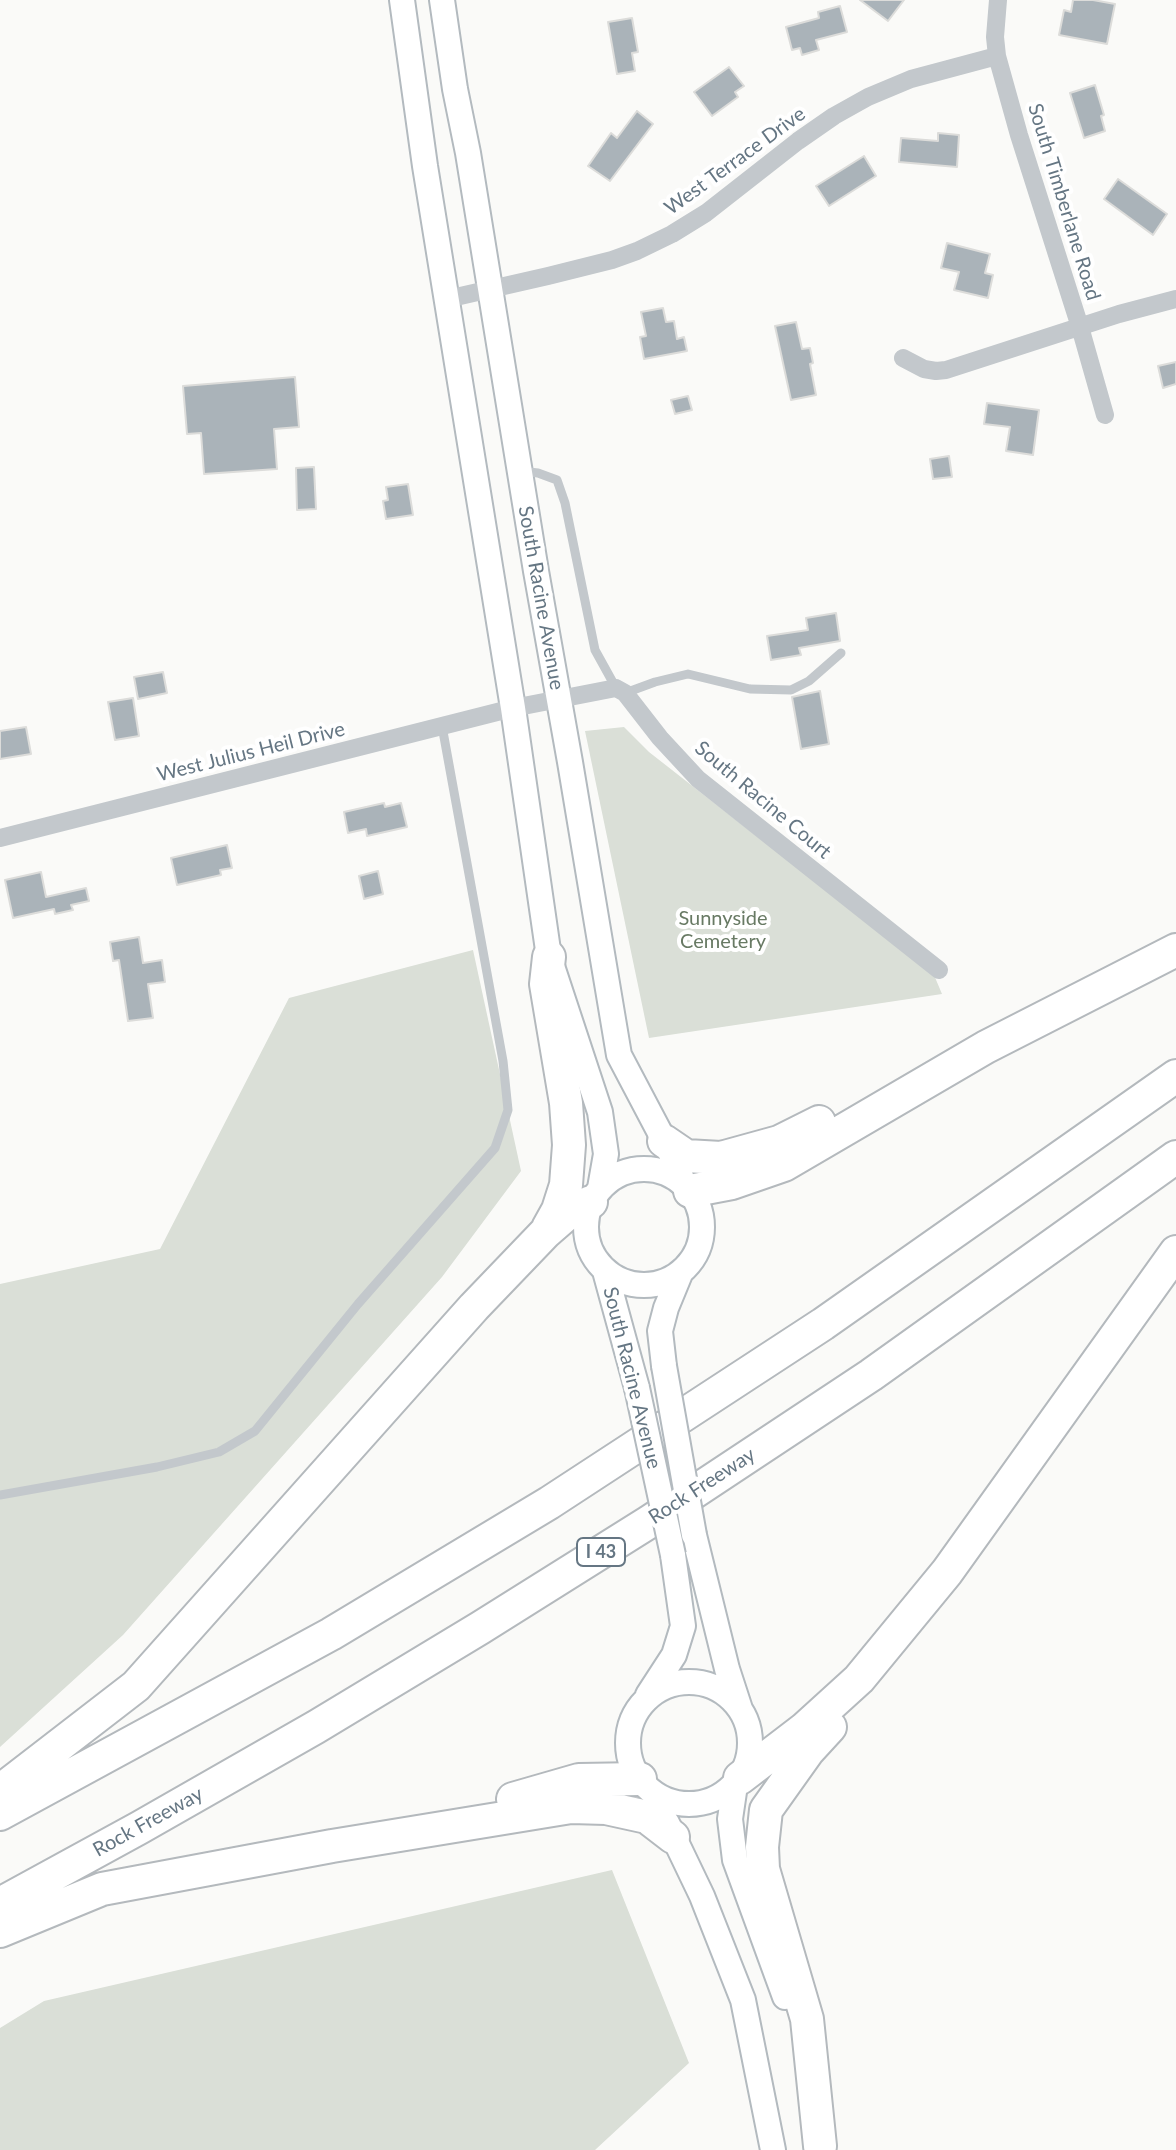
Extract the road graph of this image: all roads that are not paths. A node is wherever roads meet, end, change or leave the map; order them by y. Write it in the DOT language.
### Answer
graph roads {
  1 [pos="402,0"];
  2 [pos="442,0"];
  3 [pos="998,0"];
  4 [pos="997,56"];
  5 [pos="490,289"];
  6 [pos="447,299"];
  7 [pos="1176,299"];
  8 [pos="1080,327"];
  9 [pos="903,358"];
  10 [pos="1105,415"];
  11 [pos="520,471"];
  12 [pos="841,653"];
  13 [pos="621,691"];
  14 [pos="558,699"];
  15 [pos="513,708"];
  16 [pos="442,726"];
  17 [pos="0,838"];
  18 [pos="1176,950"];
  19 [pos="549,957"];
  20 [pos="939,970"];
  21 [pos="986,1047"];
  22 [pos="1176,1076"];
  23 [pos="664,1141"];
  24 [pos="1176,1157"];
  25 [pos="686,1187"];
  26 [pos="596,1195"];
  27 [pos="545,1233"];
  28 [pos="1176,1252"];
  29 [pos="605,1271"];
  30 [pos="680,1274"];
  31 [pos="0,1495"];
  32 [pos="947,1572"];
  33 [pos="638,1711"];
  34 [pos="741,1711"];
  35 [pos="737,1781"];
  36 [pos="646,1785"];
  37 [pos="0,1791"];
  38 [pos="0,1814"];
  39 [pos="673,1837"];
  40 [pos="332,1846"];
  41 [pos="0,1904"];
  42 [pos="0,1931"];
  43 [pos="820,2148"];
  44 [pos="773,2150"];
  1 -- 6 [label="main road"];
  2 -- 5 [label="main road, South Racine Avenue"];
  3 -- 4 [label="street, South Timberlane Road"];
  4 -- 5 [label="street, West Terrace Drive"];
  4 -- 8 [label="street, South Timberlane Road"];
  5 -- 6 [label="street, West Terrace Drive"];
  5 -- 11 [label="main road, South Racine Avenue"];
  6 -- 15 [label="main road"];
  7 -- 8 [label="street"];
  8 -- 9 [label="street"];
  8 -- 10 [label="street, South Timberlane Road"];
  11 -- 13 [label="lane"];
  11 -- 14 [label="main road, South Racine Avenue"];
  12 -- 13 [label="lane"];
  13 -- 14 [label="street"];
  13 -- 20 [label="street, South Racine Court"];
  14 -- 15 [label="street"];
  14 -- 23 [label="main road, South Racine Avenue"];
  15 -- 16 [label="street, West Julius Heil Drive"];
  15 -- 19 [label="main road"];
  16 -- 17 [label="street, West Julius Heil Drive"];
  16 -- 31 [label="lane"];
  18 -- 21 [label="highway"];
  19 -- 26 [label="main road"];
  19 -- 27 [label="highway"];
  21 -- 23 [label="highway"];
  21 -- 25 [label="highway"];
  22 -- 38 [label="highway"];
  23 -- 25 [label="main road, South Racine Avenue"];
  24 -- 41 [label="highway, Rock Freeway / I 43"];
  25 -- 26 [label="main road"];
  25 -- 30 [label="main road"];
  26 -- 27 [label="highway"];
  26 -- 29 [label="main road"];
  27 -- 37 [label="highway"];
  28 -- 32 [label="highway"];
  29 -- 30 [label="main road"];
  29 -- 33 [label="main road, South Racine Avenue, bridge"];
  30 -- 34 [label="main road, South Racine Avenue, bridge"];
  32 -- 35 [label="highway"];
  32 -- 43 [label="highway"];
  33 -- 34 [label="main road"];
  33 -- 36 [label="main road"];
  34 -- 35 [label="main road"];
  35 -- 36 [label="main road"];
  35 -- 43 [label="main road"];
  36 -- 39 [label="main road"];
  36 -- 40 [label="highway"];
  39 -- 40 [label="highway"];
  39 -- 44 [label="main road"];
  40 -- 42 [label="highway"];
}
